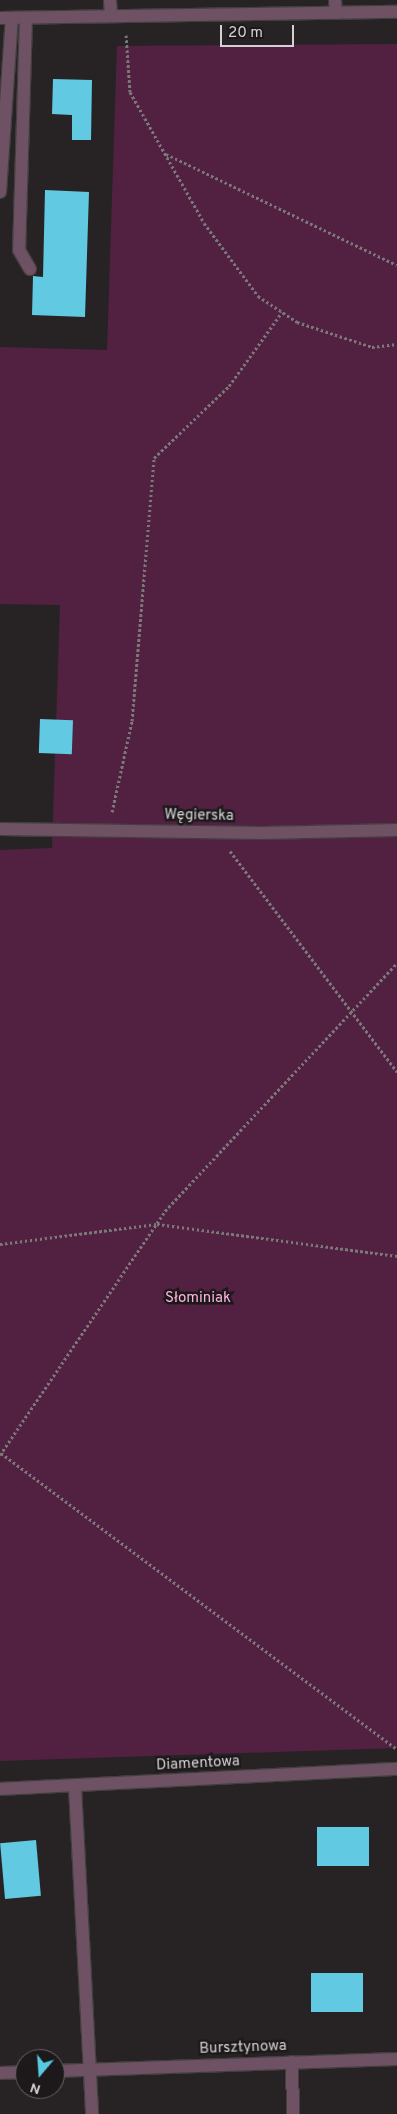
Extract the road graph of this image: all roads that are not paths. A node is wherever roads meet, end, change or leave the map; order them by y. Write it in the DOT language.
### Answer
graph roads {
  1 [pos="110,0"];
  2 [pos="335,6"];
  3 [pos="397,12"];
  4 [pos="111,16"];
  5 [pos="6,18"];
  6 [pos="26,18"];
  7 [pos="0,192"];
  8 [pos="30,270"];
  9 [pos="0,829"];
  10 [pos="397,830"];
  11 [pos="397,1769"];
  12 [pos="75,1787"];
  13 [pos="0,1789"];
  14 [pos="397,2059"];
  15 [pos="292,2062"];
  16 [pos="90,2070"];
  17 [pos="65,2071"];
  18 [pos="15,2072"];
  19 [pos="0,2073"];
  20 [pos="92,2114"];
  21 [pos="293,2114"];
  1 -- 4 [label="street"];
  2 -- 3 [label="street"];
  2 -- 4 [label="street"];
  4 -- 6 [label="street"];
  5 -- 6 [label="street"];
  5 -- 7 [label="street"];
  6 -- 8 [label="street"];
  9 -- 10 [label="street, Węgierska"];
  11 -- 12 [label="street, Diamentowa"];
  12 -- 13 [label="street, Diamentowa"];
  12 -- 16 [label="street"];
  14 -- 15 [label="street, Bursztynowa"];
  15 -- 16 [label="street, Bursztynowa"];
  15 -- 21 [label="street"];
  16 -- 17 [label="street, Bursztynowa"];
  16 -- 20 [label="street"];
  18 -- 19 [label="street"];
}
